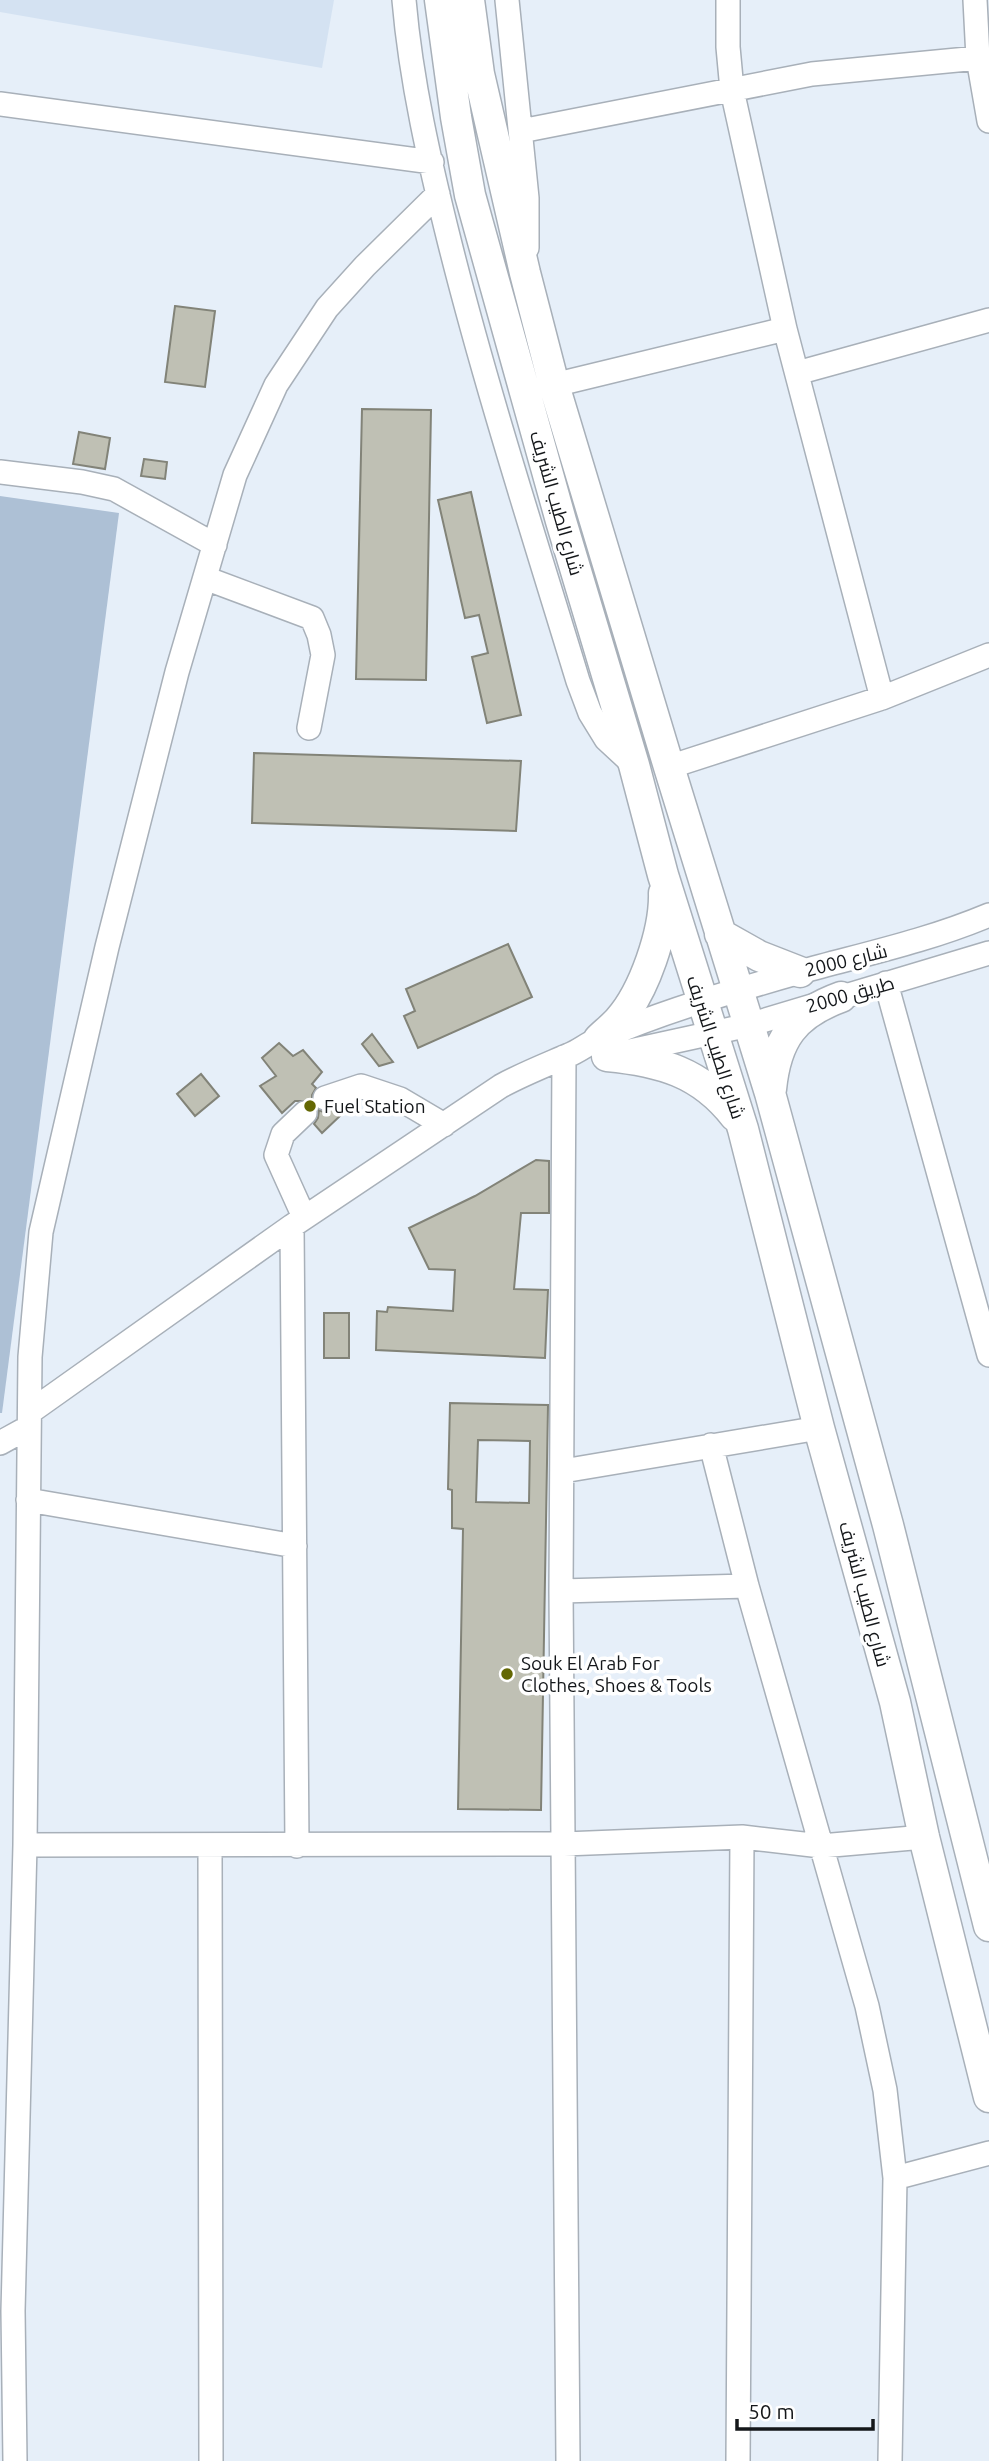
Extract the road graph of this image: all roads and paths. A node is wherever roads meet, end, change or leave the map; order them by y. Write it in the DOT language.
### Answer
graph roads {
  1 [pos="404,0"];
  2 [pos="440,0"];
  3 [pos="469,0"];
  4 [pos="507,0"];
  5 [pos="728,0"];
  6 [pos="975,0"];
  7 [pos="982,23"];
  8 [pos="978,58"];
  9 [pos="732,90"];
  10 [pos="0,104"];
  11 [pos="989,121"];
  12 [pos="522,131"];
  13 [pos="432,162"];
  14 [pos="438,194"];
  15 [pos="525,273"];
  16 [pos="989,320"];
  17 [pos="785,329"];
  18 [pos="797,373"];
  19 [pos="554,385"];
  20 [pos="0,472"];
  21 [pos="215,544"];
  22 [pos="205,578"];
  23 [pos="989,655"];
  24 [pos="882,698"];
  25 [pos="309,728"];
  26 [pos="634,765"];
  27 [pos="668,767"];
  28 [pos="663,876"];
  29 [pos="989,915"];
  30 [pos="720,934"];
  31 [pos="989,953"];
  32 [pos="800,972"];
  33 [pos="886,983"];
  34 [pos="738,991"];
  35 [pos="841,997"];
  36 [pos="702,1002"];
  37 [pos="749,1024"];
  38 [pos="711,1034"];
  39 [pos="603,1047"];
  40 [pos="568,1056"];
  41 [pos="771,1093"];
  42 [pos="324,1098"];
  43 [pos="305,1113"];
  44 [pos="444,1125"];
  45 [pos="743,1129"];
  46 [pos="298,1222"];
  47 [pos="989,1354"];
  48 [pos="29,1419"];
  49 [pos="819,1428"];
  50 [pos="0,1443"];
  51 [pos="711,1446"];
  52 [pos="563,1471"];
  53 [pos="28,1500"];
  54 [pos="295,1546"];
  55 [pos="747,1586"];
  56 [pos="561,1591"];
  57 [pos="742,1837"];
  58 [pos="923,1837"];
  59 [pos="564,1844"];
  60 [pos="24,1845"];
  61 [pos="210,1846"];
  62 [pos="298,1846"];
  63 [pos="821,1846"];
  64 [pos="989,1926"];
  65 [pos="989,2096"];
  66 [pos="989,2153"];
  67 [pos="895,2178"];
  68 [pos="7,2311"];
  69 [pos="15,2461"];
  70 [pos="211,2461"];
  71 [pos="568,2461"];
  72 [pos="738,2461"];
  73 [pos="890,2461"];
  1 -- 13 [label="street"];
  2 -- 26 [label="main road, شارع الطيب الشريف"];
  3 -- 15 [label="main road, شارع الطيب الشريف"];
  4 -- 12 [label="street"];
  5 -- 9 [label="street"];
  6 -- 7 [label="street"];
  7 -- 8 [label="street"];
  8 -- 9 [label="street"];
  8 -- 11 [label="street"];
  9 -- 12 [label="street"];
  9 -- 17 [label="street"];
  10 -- 13 [label="street"];
  12 -- 15 [label="street"];
  13 -- 14 [label="street"];
  14 -- 21 [label="street"];
  14 -- 26 [label="street"];
  15 -- 19 [label="main road, شارع الطيب الشريف"];
  16 -- 18 [label="street"];
  17 -- 18 [label="street"];
  17 -- 19 [label="street"];
  18 -- 24 [label="street"];
  19 -- 27 [label="main road, شارع الطيب الشريف"];
  20 -- 21 [label="street"];
  21 -- 22 [label="street"];
  22 -- 25 [label="street"];
  22 -- 48 [label="street"];
  23 -- 24 [label="street"];
  24 -- 27 [label="street"];
  26 -- 28 [label="main road, شارع الطيب الشريف"];
  27 -- 30 [label="main road, شارع الطيب الشريف"];
  28 -- 36 [label="main road, شارع الطيب الشريف"];
  28 -- 39 [label="main road"];
  29 -- 32 [label="street, شارع 2000"];
  30 -- 32 [label="main road"];
  30 -- 34 [label="main road, شارع الطيب الشريف"];
  31 -- 33 [label="street, طريق 2000"];
  32 -- 34 [label="street, شارع 2000"];
  33 -- 35 [label="street, طريق 2000"];
  33 -- 47 [label="street"];
  34 -- 36 [label="street, شارع 2000"];
  34 -- 37 [label="main road, شارع الطيب الشريف"];
  35 -- 37 [label="street, طريق 2000"];
  35 -- 41 [label="main road"];
  36 -- 38 [label="main road, شارع الطيب الشريف"];
  36 -- 39 [label="street, شارع 2000"];
  37 -- 38 [label="street, طريق 2000"];
  37 -- 41 [label="main road, شارع الطيب الشريف"];
  38 -- 39 [label="street, طريق 2000"];
  38 -- 45 [label="main road, شارع الطيب الشريف"];
  39 -- 40 [label="street"];
  39 -- 45 [label="main road"];
  40 -- 44 [label="street"];
  40 -- 52 [label="street"];
  41 -- 64 [label="main road, شارع الطيب الشريف"];
  42 -- 44 [label="street"];
  43 -- 46 [label="street"];
  44 -- 46 [label="street"];
  45 -- 49 [label="main road, شارع الطيب الشريف"];
  46 -- 48 [label="street"];
  46 -- 54 [label="street"];
  48 -- 50 [label="street"];
  48 -- 53 [label="street"];
  49 -- 51 [label="street"];
  49 -- 58 [label="main road, شارع الطيب الشريف"];
  51 -- 52 [label="street"];
  51 -- 55 [label="street"];
  52 -- 56 [label="street"];
  53 -- 54 [label="street"];
  53 -- 60 [label="street"];
  54 -- 62 [label="street"];
  55 -- 56 [label="street"];
  55 -- 63 [label="street"];
  56 -- 59 [label="street"];
  57 -- 59 [label="street"];
  57 -- 63 [label="street"];
  57 -- 72 [label="street"];
  58 -- 63 [label="street"];
  58 -- 65 [label="main road, شارع الطيب الشريف"];
  59 -- 62 [label="street"];
  59 -- 71 [label="street"];
  60 -- 61 [label="street"];
  60 -- 68 [label="street"];
  61 -- 62 [label="street"];
  61 -- 70 [label="street"];
  63 -- 67 [label="street"];
  66 -- 67 [label="street"];
  67 -- 73 [label="street"];
  68 -- 69 [label="street"];
}
